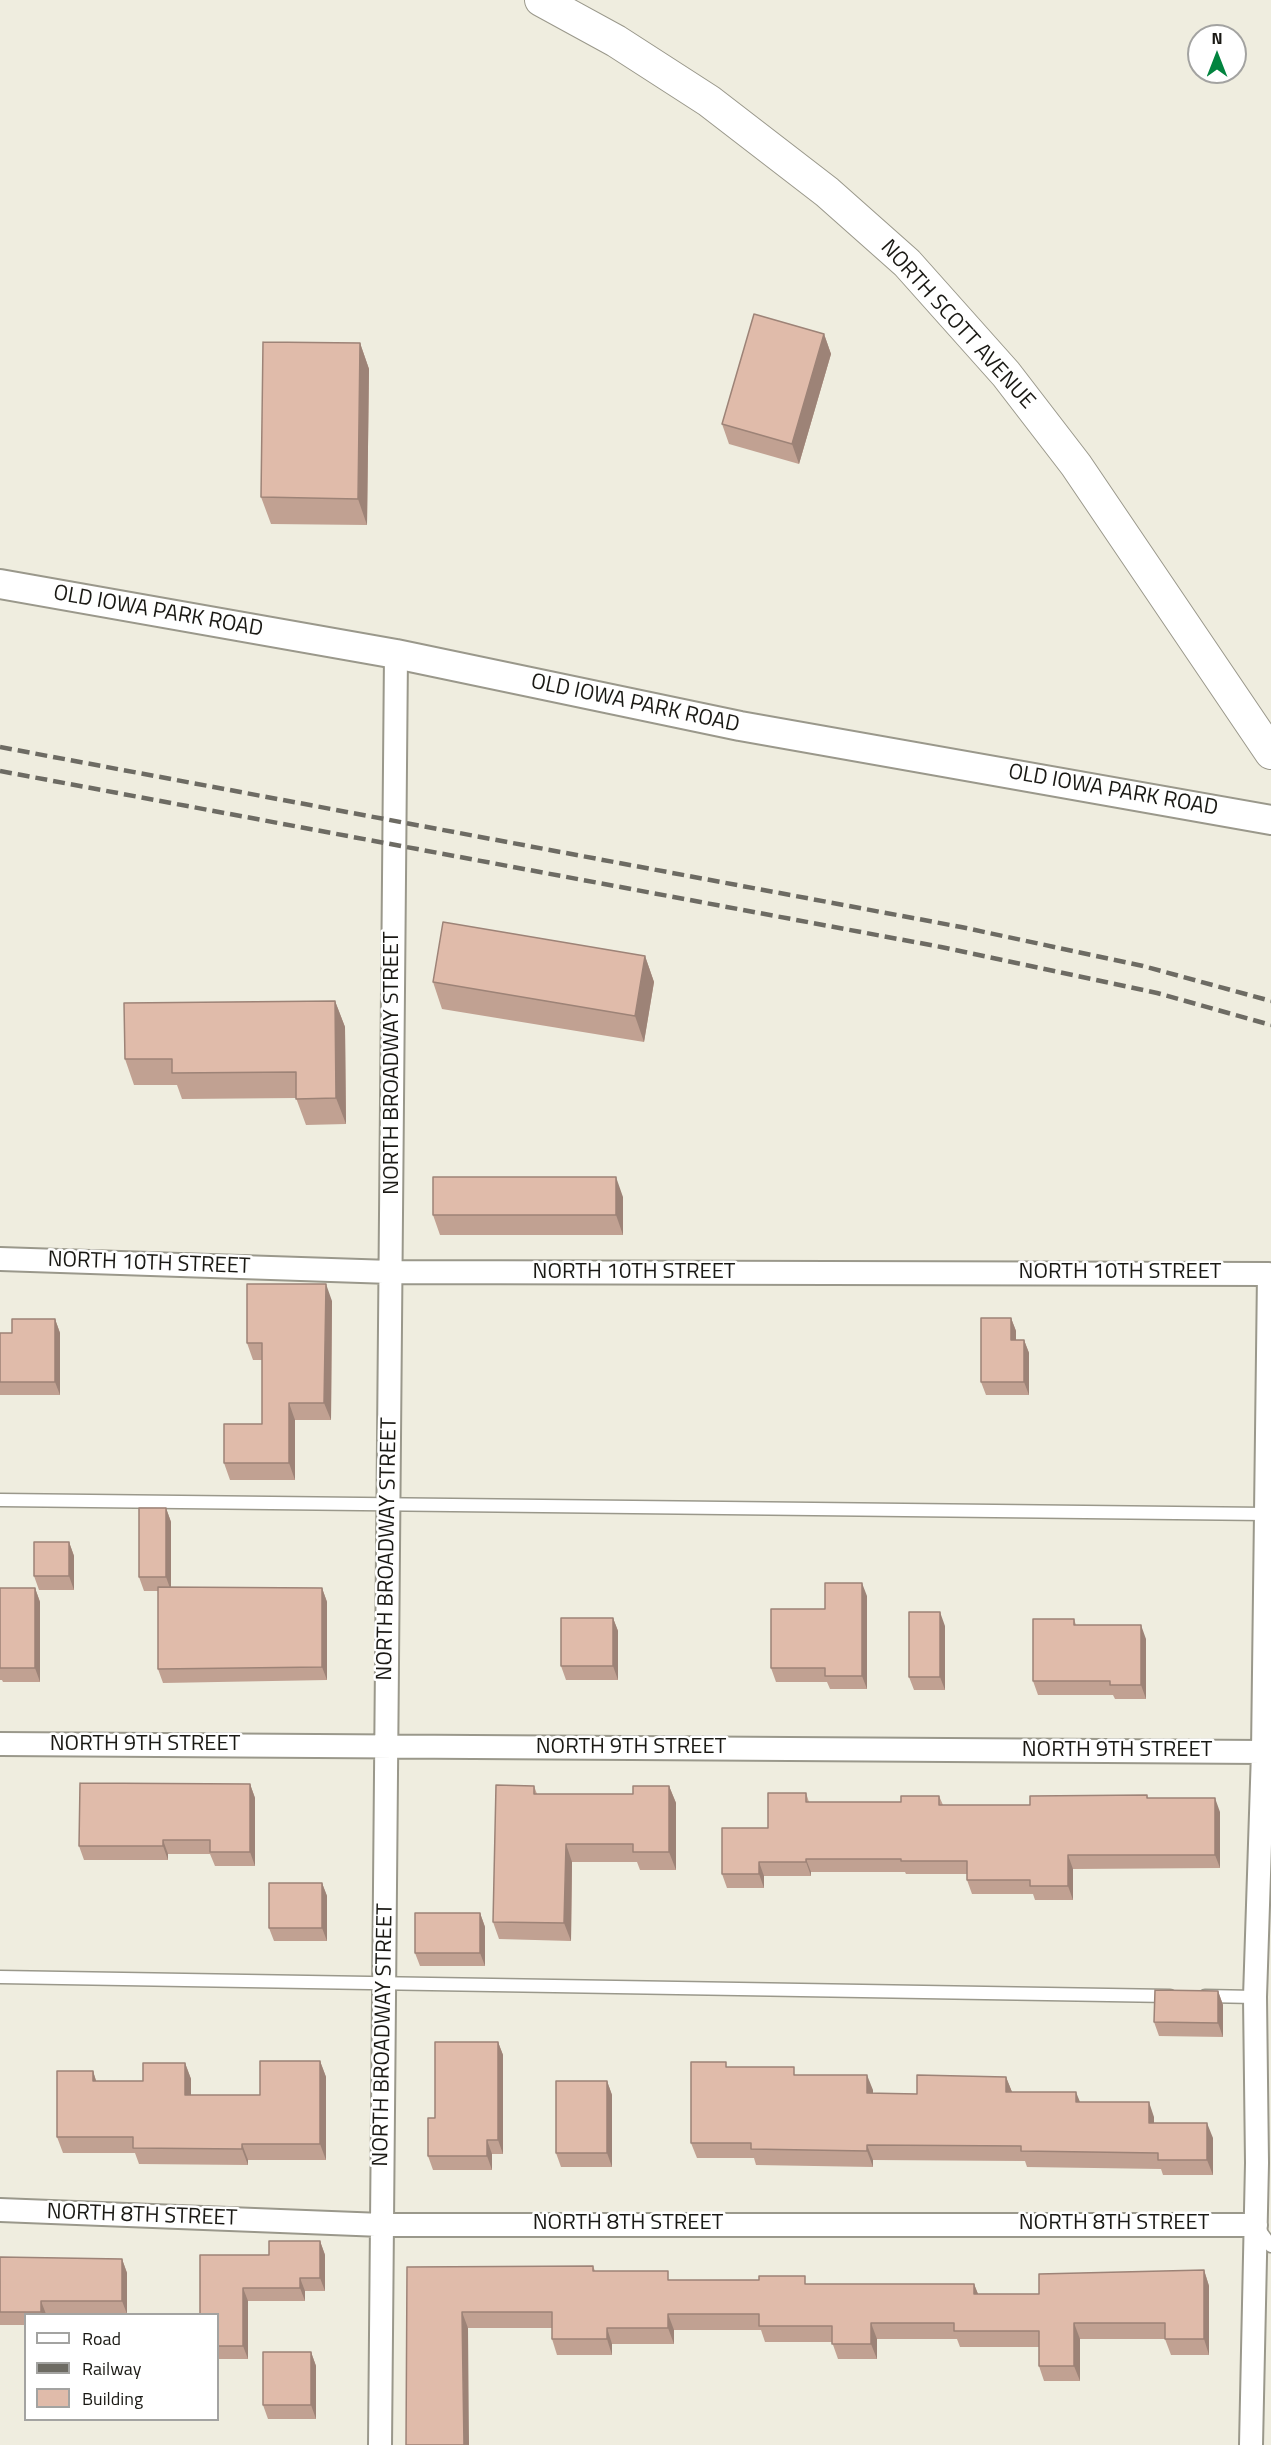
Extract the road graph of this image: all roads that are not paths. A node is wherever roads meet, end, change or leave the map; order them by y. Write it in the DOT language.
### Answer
graph roads {
  1 [pos="541,0"];
  2 [pos="0,584"];
  3 [pos="396,654"];
  4 [pos="1271,753"];
  5 [pos="1271,820"];
  6 [pos="0,1260"];
  7 [pos="391,1272"];
  8 [pos="0,1500"];
  9 [pos="389,1504"];
  10 [pos="1266,1514"];
  11 [pos="0,1744"];
  12 [pos="386,1747"];
  13 [pos="1267,1757"];
  14 [pos="0,1977"];
  15 [pos="384,1983"];
  16 [pos="1255,1997"];
  17 [pos="1264,2157"];
  18 [pos="0,2210"];
  19 [pos="382,2224"];
  20 [pos="1256,2224"];
  21 [pos="1271,2246"];
  22 [pos="380,2445"];
  23 [pos="1251,2445"];
  1 -- 4 [label="main road, NORTH SCOTT AVENUE"];
  2 -- 3 [label="street, OLD IOWA PARK ROAD"];
  3 -- 5 [label="street, OLD IOWA PARK ROAD"];
  3 -- 7 [label="street, NORTH BROADWAY STREET"];
  6 -- 7 [label="street, NORTH 10TH STREET"];
  7 -- 9 [label="street, NORTH BROADWAY STREET"];
  7 -- 10 [label="street, NORTH 10TH STREET"];
  8 -- 9 [label="lane"];
  9 -- 10 [label="lane"];
  9 -- 12 [label="street, NORTH BROADWAY STREET"];
  10 -- 13 [label="street"];
  11 -- 12 [label="street, NORTH 9TH STREET"];
  12 -- 13 [label="street, NORTH 9TH STREET"];
  12 -- 15 [label="street, NORTH BROADWAY STREET"];
  13 -- 16 [label="street"];
  14 -- 15 [label="lane"];
  15 -- 16 [label="lane"];
  15 -- 19 [label="street, NORTH BROADWAY STREET"];
  16 -- 17 [label="street"];
  17 -- 20 [label="street"];
  18 -- 19 [label="street, NORTH 8TH STREET"];
  19 -- 20 [label="street, NORTH 8TH STREET"];
  19 -- 22 [label="street, NORTH BROADWAY STREET"];
  20 -- 21 [label="lane"];
  20 -- 23 [label="street"];
}
